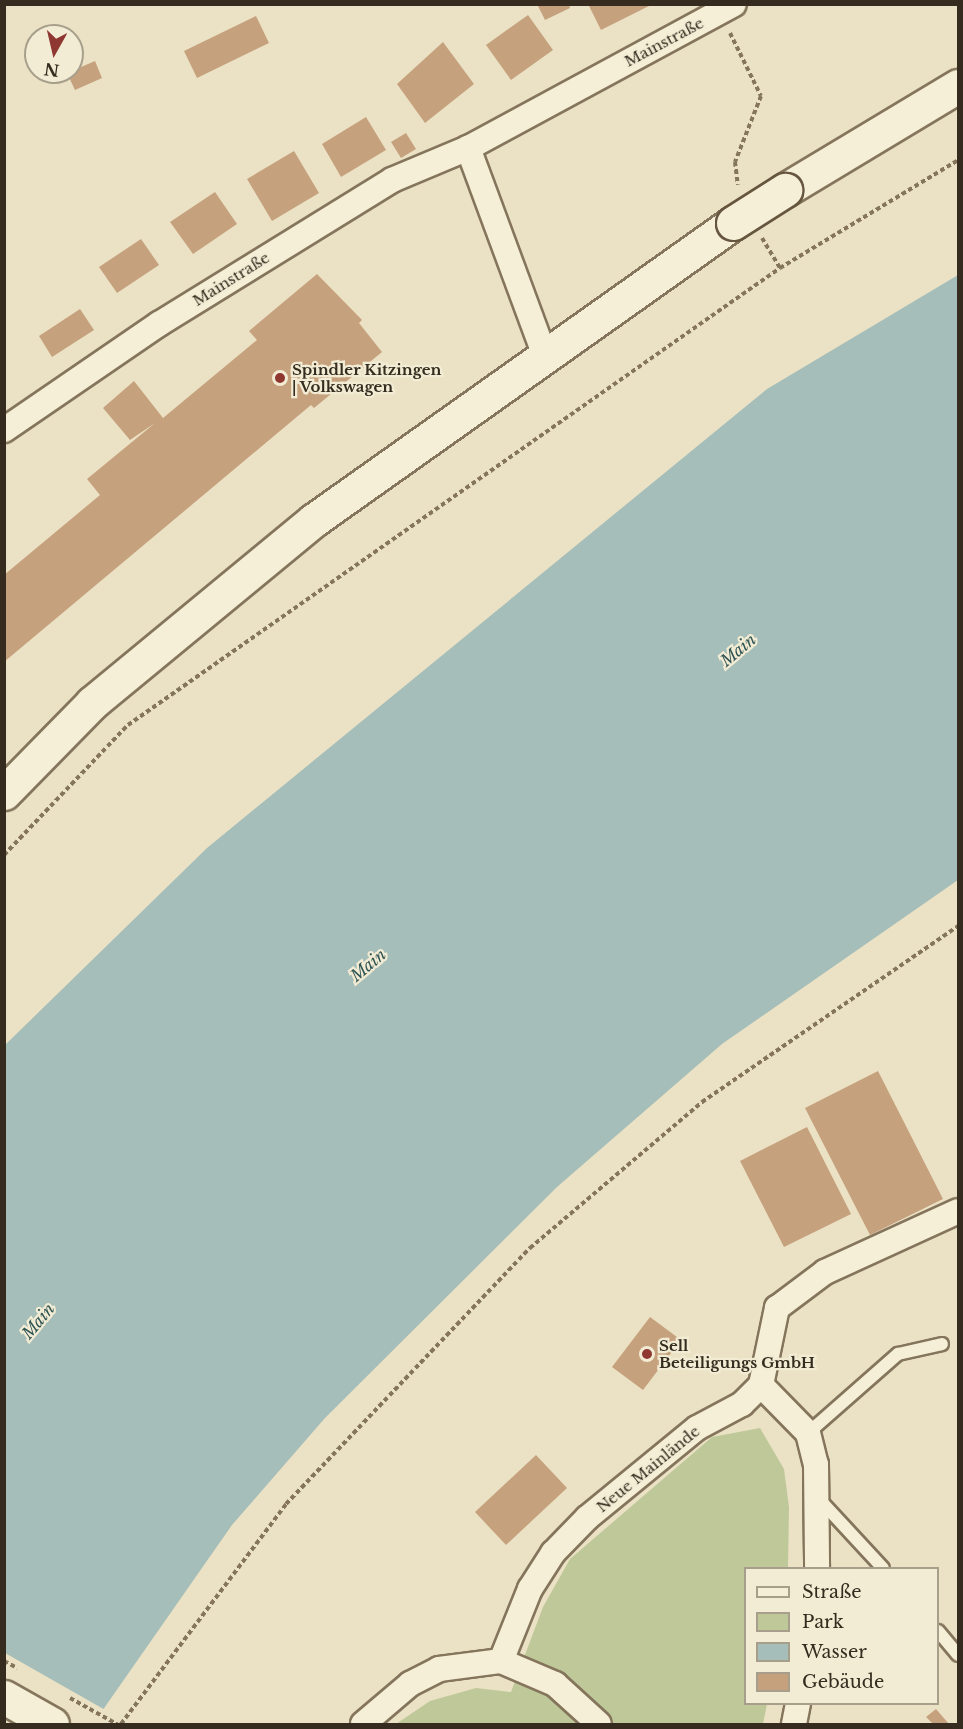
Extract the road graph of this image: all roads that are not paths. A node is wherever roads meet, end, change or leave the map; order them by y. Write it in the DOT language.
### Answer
graph roads {
  1 [pos="727,8"];
  2 [pos="958,86"];
  3 [pos="468,148"];
  4 [pos="545,356"];
  5 [pos="4,430"];
  6 [pos="4,793"];
  7 [pos="958,1211"];
  8 [pos="942,1344"];
  9 [pos="761,1385"];
  10 [pos="808,1433"];
  11 [pos="818,1498"];
  12 [pos="817,1567"];
  13 [pos="881,1567"];
  14 [pos="939,1632"];
  15 [pos="958,1655"];
  16 [pos="501,1661"];
  17 [pos="4,1697"];
  18 [pos="798,1705"];
  19 [pos="52,1725"];
  20 [pos="363,1725"];
  21 [pos="599,1725"];
  22 [pos="794,1725"];
  1 -- 3 [label="street, Mainstraße"];
  2 -- 4 [label="main road, bridge"];
  3 -- 4 [label="street"];
  3 -- 5 [label="street, Mainstraße"];
  4 -- 6 [label="main road"];
  7 -- 9 [label="street"];
  8 -- 10 [label="lane"];
  9 -- 10 [label="street"];
  9 -- 16 [label="street, Neue Mainlände"];
  10 -- 11 [label="street"];
  11 -- 12 [label="street"];
  11 -- 13 [label="lane"];
  14 -- 15 [label="lane"];
  16 -- 20 [label="street"];
  16 -- 21 [label="street"];
  17 -- 19 [label="main road"];
  18 -- 22 [label="street"];
}
